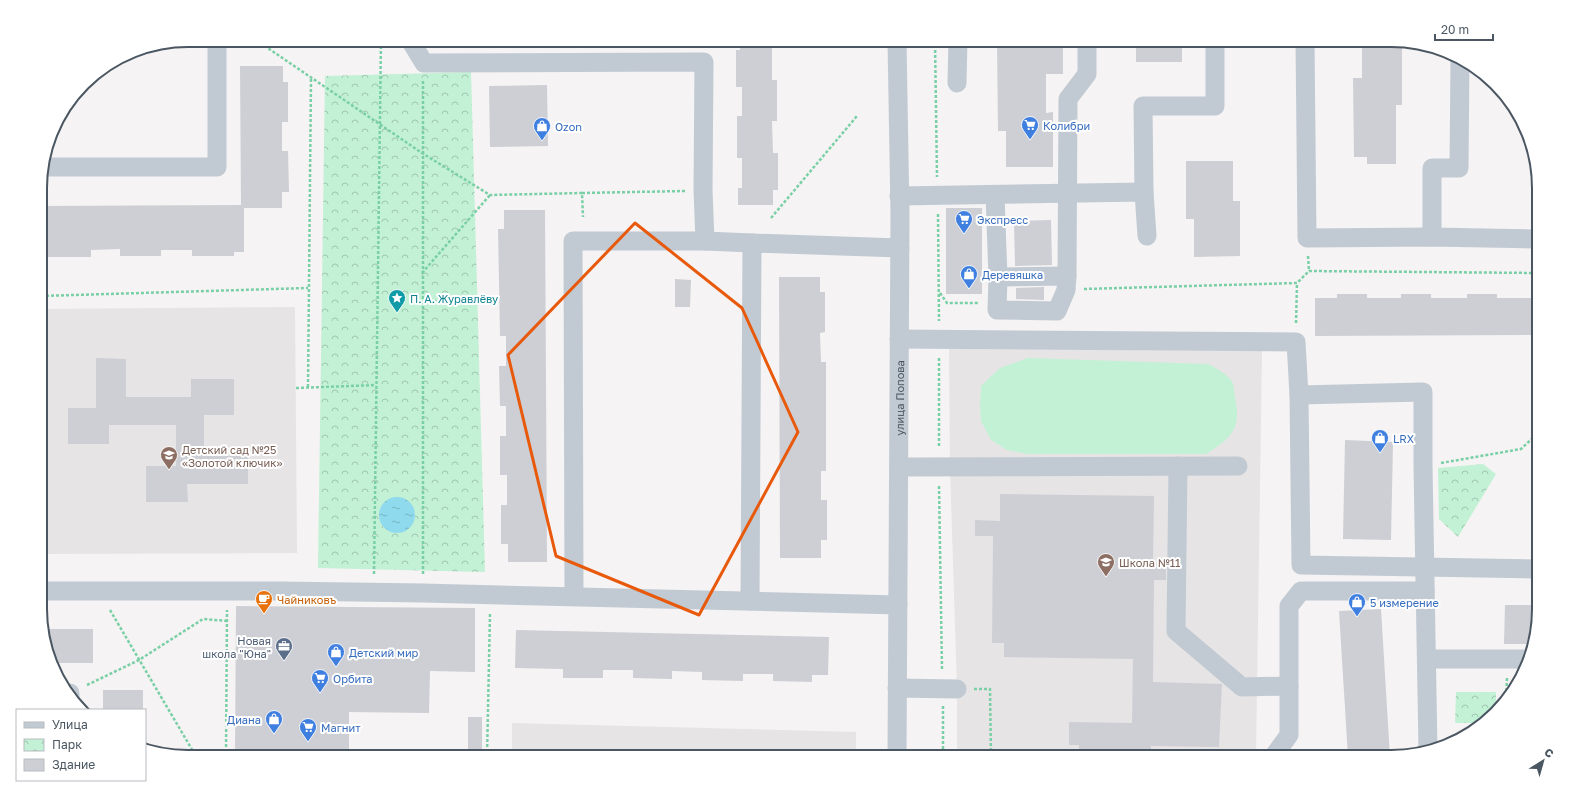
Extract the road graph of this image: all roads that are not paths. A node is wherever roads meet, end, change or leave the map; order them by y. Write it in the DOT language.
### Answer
graph roads {
  1 [pos="217,47"];
  2 [pos="414,47"];
  3 [pos="897,47"];
  4 [pos="958,47"];
  5 [pos="1087,47"];
  6 [pos="1215,47"];
  7 [pos="1305,47"];
  8 [pos="1460,65"];
  9 [pos="956,82"];
  10 [pos="48,167"];
  11 [pos="1144,192"];
  12 [pos="1068,193"];
  13 [pos="995,195"];
  14 [pos="900,196"];
  15 [pos="1147,236"];
  16 [pos="1432,237"];
  17 [pos="1532,239"];
  18 [pos="705,241"];
  19 [pos="752,243"];
  20 [pos="900,248"];
  21 [pos="998,276"];
  22 [pos="1067,283"];
  23 [pos="900,339"];
  24 [pos="1299,395"];
  25 [pos="1178,466"];
  26 [pos="1238,466"];
  27 [pos="899,467"];
  28 [pos="1424,567"];
  29 [pos="1532,569"];
  30 [pos="47,591"];
  31 [pos="1426,591"];
  32 [pos="574,596"];
  33 [pos="750,601"];
  34 [pos="898,606"];
  35 [pos="1427,659"];
  36 [pos="1523,659"];
  37 [pos="1289,686"];
  38 [pos="897,688"];
  39 [pos="950,689"];
  40 [pos="1428,745"];
  41 [pos="897,750"];
  42 [pos="1278,750"];
  1 -- 10 [label="street"];
  2 -- 18 [label="street"];
  3 -- 14 [label="street, улица Попова"];
  4 -- 9 [label="street"];
  5 -- 12 [label="street"];
  6 -- 11 [label="street"];
  7 -- 16 [label="street"];
  8 -- 16 [label="street"];
  11 -- 12 [label="street"];
  11 -- 15 [label="street"];
  12 -- 13 [label="street"];
  12 -- 22 [label="street"];
  13 -- 14 [label="street"];
  13 -- 21 [label="street"];
  14 -- 20 [label="street, улица Попова"];
  16 -- 17 [label="street"];
  18 -- 19 [label="street"];
  18 -- 32 [label="street"];
  19 -- 20 [label="street"];
  19 -- 33 [label="street"];
  20 -- 23 [label="street, улица Попова"];
  21 -- 22 [label="street"];
  21 -- 22 [label="street"];
  23 -- 24 [label="street"];
  23 -- 27 [label="street, улица Попова"];
  24 -- 28 [label="street"];
  24 -- 28 [label="street"];
  25 -- 26 [label="street"];
  25 -- 27 [label="street"];
  25 -- 37 [label="street"];
  27 -- 34 [label="street, улица Попова"];
  28 -- 29 [label="street"];
  28 -- 31 [label="street"];
  30 -- 32 [label="street"];
  31 -- 35 [label="street"];
  31 -- 37 [label="street"];
  32 -- 33 [label="street"];
  33 -- 34 [label="street"];
  34 -- 38 [label="street, улица Попова"];
  35 -- 36 [label="street"];
  35 -- 40 [label="street"];
  37 -- 42 [label="street"];
  38 -- 39 [label="street"];
  38 -- 41 [label="street, улица Попова"];
}
